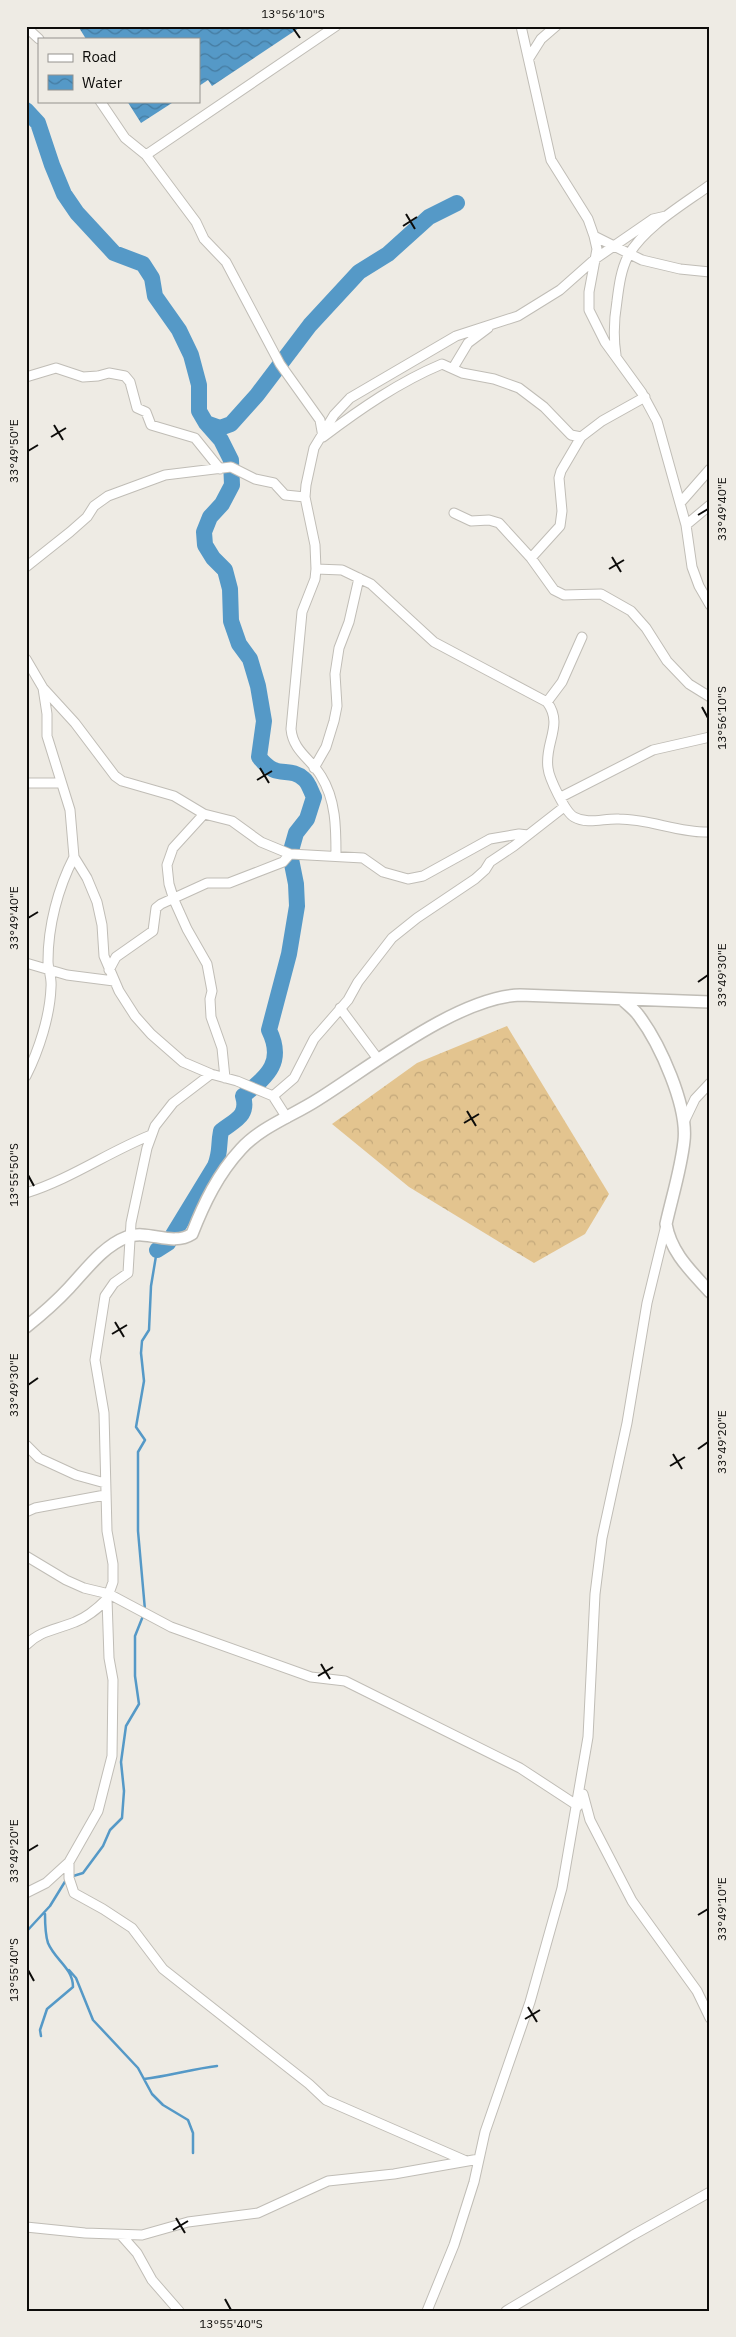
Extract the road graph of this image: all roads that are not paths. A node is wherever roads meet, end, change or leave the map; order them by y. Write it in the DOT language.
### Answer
graph roads {
  1 [pos="336,26"];
  2 [pos="521,26"];
  3 [pos="556,26"];
  4 [pos="26,27"];
  5 [pos="38,38"];
  6 [pos="529,58"];
  7 [pos="101,102"];
  8 [pos="146,155"];
  9 [pos="710,185"];
  10 [pos="666,216"];
  11 [pos="594,236"];
  12 [pos="614,247"];
  13 [pos="629,255"];
  14 [pos="595,260"];
  15 [pos="710,272"];
  16 [pos="490,326"];
  17 [pos="616,356"];
  18 [pos="453,368"];
  19 [pos="26,377"];
  20 [pos="645,398"];
  21 [pos="322,437"];
  22 [pos="580,437"];
  23 [pos="220,469"];
  24 [pos="710,469"];
  25 [pos="305,497"];
  26 [pos="681,502"];
  27 [pos="710,505"];
  28 [pos="454,513"];
  29 [pos="686,525"];
  30 [pos="531,558"];
  31 [pos="26,567"];
  32 [pos="316,569"];
  33 [pos="359,578"];
  34 [pos="710,605"];
  35 [pos="582,637"];
  36 [pos="26,659"];
  37 [pos="43,688"];
  38 [pos="710,697"];
  39 [pos="547,702"];
  40 [pos="710,737"];
  41 [pos="314,768"];
  42 [pos="26,783"];
  43 [pos="60,783"];
  44 [pos="561,797"];
  45 [pos="564,807"];
  46 [pos="204,814"];
  47 [pos="710,832"];
  48 [pos="528,835"];
  49 [pos="290,854"];
  50 [pos="336,855"];
  51 [pos="74,857"];
  52 [pos="174,900"];
  53 [pos="26,963"];
  54 [pos="50,970"];
  55 [pos="109,970"];
  56 [pos="114,981"];
  57 [pos="623,1000"];
  58 [pos="710,1002"];
  59 [pos="340,1008"];
  60 [pos="378,1059"];
  61 [pos="212,1074"];
  62 [pos="26,1076"];
  63 [pos="225,1078"];
  64 [pos="710,1082"];
  65 [pos="273,1096"];
  66 [pos="287,1118"];
  67 [pos="684,1122"];
  68 [pos="151,1135"];
  69 [pos="26,1193"];
  70 [pos="666,1224"];
  71 [pos="129,1236"];
  72 [pos="710,1292"];
  73 [pos="26,1327"];
  74 [pos="26,1445"];
  75 [pos="105,1483"];
  76 [pos="105,1495"];
  77 [pos="26,1512"];
  78 [pos="26,1556"];
  79 [pos="108,1597"];
  80 [pos="26,1645"];
  81 [pos="581,1781"];
  82 [pos="578,1806"];
  83 [pos="69,1862"];
  84 [pos="26,1893"];
  85 [pos="710,2018"];
  86 [pos="479,2159"];
  87 [pos="466,2161"];
  88 [pos="710,2192"];
  89 [pos="26,2227"];
  90 [pos="122,2234"];
  91 [pos="179,2311"];
  92 [pos="427,2311"];
  93 [pos="506,2311"];
  1 -- 8 [label="street"];
  2 -- 6 [label="street"];
  3 -- 6 [label="street"];
  4 -- 5 [label="street"];
  6 -- 11 [label="street"];
  7 -- 8 [label="street"];
  8 -- 21 [label="street"];
  9 -- 10 [label="street"];
  10 -- 12 [label="street"];
  10 -- 13 [label="street"];
  11 -- 12 [label="street"];
  11 -- 14 [label="street"];
  12 -- 13 [label="street"];
  12 -- 14 [label="street"];
  13 -- 15 [label="street"];
  13 -- 17 [label="street"];
  14 -- 16 [label="street"];
  14 -- 17 [label="street"];
  16 -- 18 [label="street"];
  16 -- 21 [label="street"];
  17 -- 20 [label="street"];
  18 -- 21 [label="street"];
  18 -- 22 [label="street"];
  19 -- 23 [label="street"];
  20 -- 22 [label="street"];
  20 -- 26 [label="street"];
  21 -- 25 [label="street"];
  22 -- 30 [label="street"];
  23 -- 25 [label="street"];
  23 -- 31 [label="street"];
  24 -- 26 [label="street"];
  25 -- 32 [label="street"];
  26 -- 29 [label="street"];
  27 -- 29 [label="street"];
  28 -- 30 [label="street"];
  29 -- 34 [label="street"];
  30 -- 38 [label="street"];
  32 -- 33 [label="street"];
  32 -- 41 [label="street"];
  33 -- 39 [label="street"];
  33 -- 41 [label="street"];
  35 -- 39 [label="street"];
  36 -- 37 [label="street"];
  37 -- 43 [label="street"];
  37 -- 46 [label="street"];
  39 -- 44 [label="street"];
  40 -- 44 [label="street"];
  41 -- 50 [label="street"];
  42 -- 43 [label="street"];
  43 -- 51 [label="street"];
  44 -- 45 [label="street"];
  45 -- 47 [label="street"];
  45 -- 48 [label="street"];
  46 -- 49 [label="street"];
  46 -- 52 [label="street"];
  48 -- 50 [label="street"];
  48 -- 59 [label="street"];
  49 -- 50 [label="street"];
  49 -- 52 [label="street"];
  51 -- 54 [label="street"];
  51 -- 55 [label="street"];
  52 -- 55 [label="street"];
  52 -- 63 [label="street"];
  53 -- 54 [label="street"];
  54 -- 56 [label="street"];
  54 -- 62 [label="street"];
  55 -- 56 [label="street"];
  56 -- 61 [label="street"];
  57 -- 58 [label="street"];
  57 -- 60 [label="street"];
  57 -- 67 [label="street"];
  59 -- 60 [label="street"];
  59 -- 65 [label="street"];
  60 -- 66 [label="street"];
  61 -- 63 [label="street"];
  61 -- 68 [label="street"];
  63 -- 65 [label="street"];
  64 -- 67 [label="street"];
  65 -- 66 [label="street"];
  66 -- 71 [label="street"];
  67 -- 70 [label="street"];
  68 -- 69 [label="street"];
  68 -- 71 [label="street"];
  70 -- 72 [label="street"];
  70 -- 81 [label="street"];
  71 -- 73 [label="street"];
  71 -- 75 [label="street"];
  74 -- 75 [label="street"];
  75 -- 76 [label="street"];
  76 -- 77 [label="street"];
  76 -- 79 [label="street"];
  78 -- 79 [label="street"];
  79 -- 80 [label="street"];
  79 -- 82 [label="street"];
  79 -- 83 [label="street"];
  81 -- 82 [label="street"];
  81 -- 85 [label="street"];
  82 -- 86 [label="street"];
  83 -- 84 [label="street"];
  83 -- 87 [label="street"];
  86 -- 87 [label="street"];
  86 -- 92 [label="street"];
  87 -- 90 [label="street"];
  88 -- 93 [label="street"];
  89 -- 90 [label="street"];
  90 -- 91 [label="street"];
}
